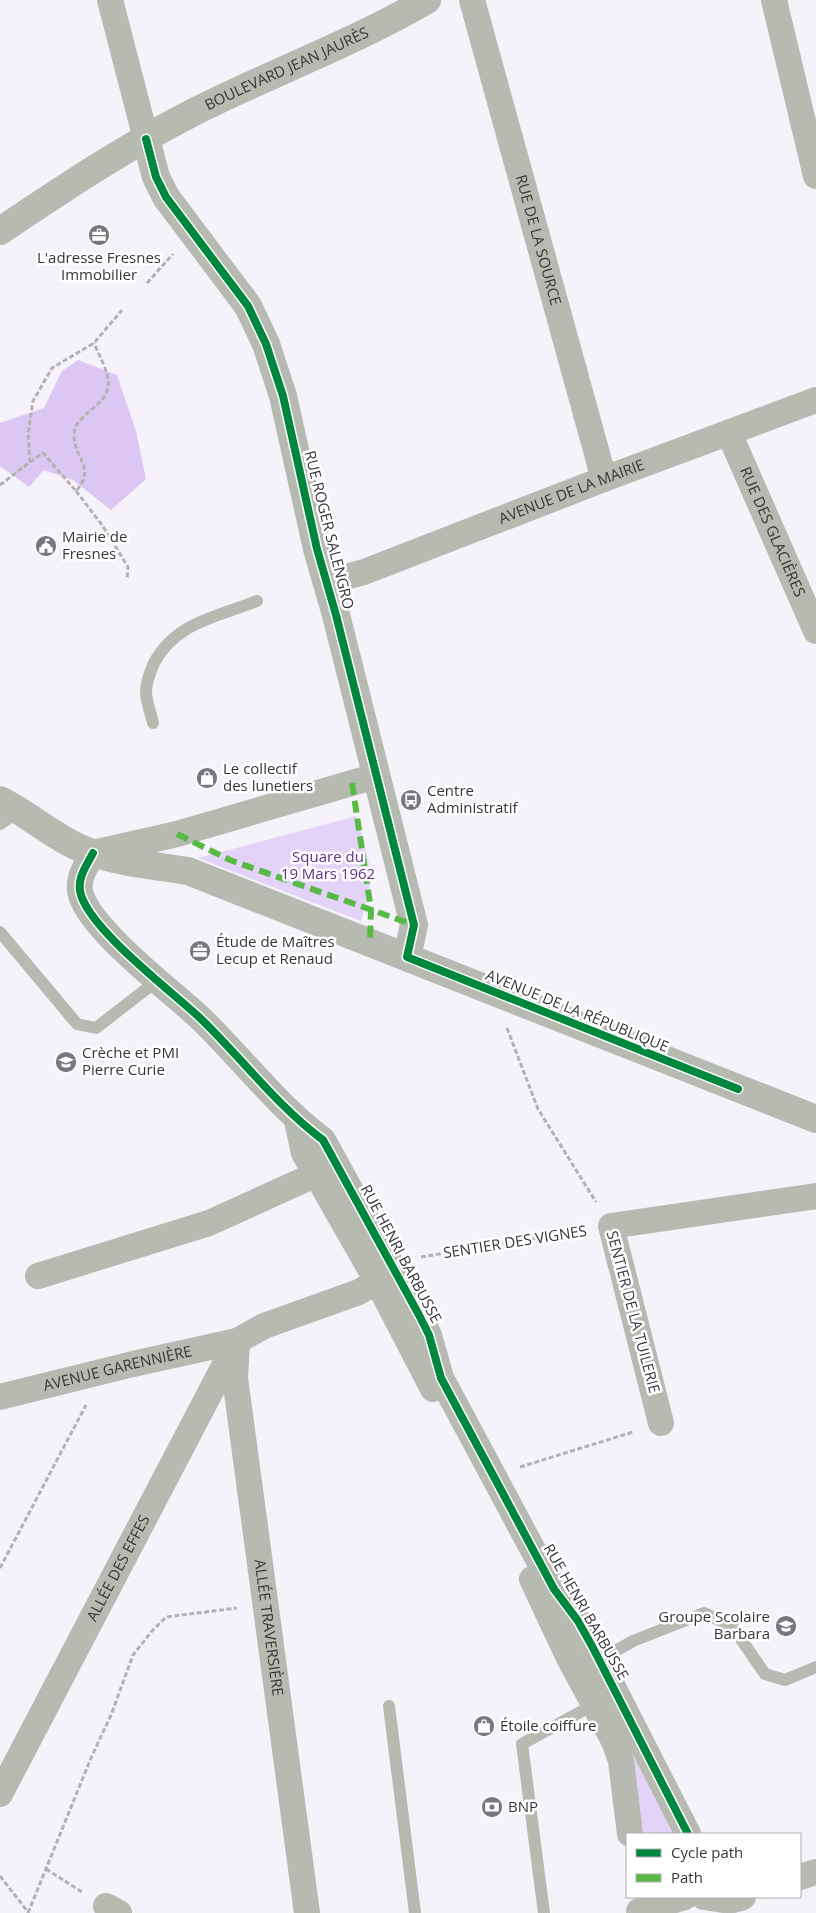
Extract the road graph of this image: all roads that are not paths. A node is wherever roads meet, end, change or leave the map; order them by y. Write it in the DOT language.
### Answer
graph roads {
  1 [pos="110,0"];
  2 [pos="427,0"];
  3 [pos="472,0"];
  4 [pos="774,0"];
  5 [pos="146,139"];
  6 [pos="816,176"];
  7 [pos="0,231"];
  8 [pos="816,400"];
  9 [pos="728,433"];
  10 [pos="604,479"];
  11 [pos="327,582"];
  12 [pos="257,601"];
  13 [pos="816,630"];
  14 [pos="153,723"];
  15 [pos="376,776"];
  16 [pos="7,811"];
  17 [pos="93,853"];
  18 [pos="0,932"];
  19 [pos="407,957"];
  20 [pos="158,980"];
  21 [pos="816,1119"];
  22 [pos="297,1121"];
  23 [pos="317,1174"];
  24 [pos="816,1196"];
  25 [pos="389,1271"];
  26 [pos="38,1276"];
  27 [pos="237,1342"];
  28 [pos="0,1397"];
  29 [pos="662,1424"];
  30 [pos="599,1660"];
  31 [pos="816,1666"];
  32 [pos="595,1704"];
  33 [pos="389,1706"];
  34 [pos="0,1794"];
  35 [pos="630,1833"];
  36 [pos="687,1833"];
  37 [pos="816,1872"];
  38 [pos="801,1877"];
  39 [pos="680,1898"];
  40 [pos="692,1898"];
  41 [pos="693,1898"];
  42 [pos="710,1898"];
  43 [pos="740,1898"];
  44 [pos="638,1907"];
  45 [pos="307,1913"];
  46 [pos="415,1913"];
  47 [pos="544,1913"];
  48 [pos="684,1913"];
  49 [pos="705,1913"];
  1 -- 5 [label="street"];
  2 -- 5 [label="street, BOULEVARD JEAN JAURÈS"];
  3 -- 10 [label="street, RUE DE LA SOURCE"];
  4 -- 6 [label="street"];
  5 -- 7 [label="street, BOULEVARD JEAN JAURÈS"];
  5 -- 11 [label="street, RUE ROGER SALENGRO"];
  8 -- 9 [label="street, AVENUE DE LA MAIRIE"];
  9 -- 10 [label="street, AVENUE DE LA MAIRIE"];
  9 -- 13 [label="street, RUE DES GLACIÈRES"];
  10 -- 11 [label="street, AVENUE DE LA MAIRIE"];
  11 -- 15 [label="street, RUE ROGER SALENGRO"];
  12 -- 14 [label="lane"];
  15 -- 17 [label="street"];
  15 -- 19 [label="street, RUE ROGER SALENGRO"];
  16 -- 17 [label="street, AVENUE DE LA RÉPUBLIQUE"];
  17 -- 19 [label="street, AVENUE DE LA RÉPUBLIQUE"];
  17 -- 20 [label="street, RUE HENRI BARBUSSE"];
  18 -- 20 [label="lane"];
  19 -- 21 [label="street, AVENUE DE LA RÉPUBLIQUE"];
  20 -- 22 [label="street, RUE HENRI BARBUSSE"];
  22 -- 23 [label="street, RUE HENRI BARBUSSE"];
  22 -- 25 [label="street, RUE HENRI BARBUSSE"];
  23 -- 25 [label="street, RUE HENRI BARBUSSE"];
  23 -- 26 [label="street"];
  24 -- 29 [label="street, SENTIER DE LA TUILERIE"];
  25 -- 27 [label="street"];
  25 -- 30 [label="street, RUE HENRI BARBUSSE"];
  25 -- 32 [label="street, RUE HENRI BARBUSSE"];
  27 -- 28 [label="street, AVENUE GARENNIÈRE"];
  27 -- 34 [label="street, ALLÉE DES EFFES"];
  27 -- 45 [label="street, ALLÉE TRAVERSIÈRE"];
  30 -- 31 [label="lane"];
  30 -- 36 [label="street, RUE HENRI BARBUSSE"];
  32 -- 35 [label="street, RUE HENRI BARBUSSE"];
  32 -- 47 [label="lane"];
  33 -- 46 [label="lane"];
  37 -- 38 [label="street"];
  39 -- 44 [label="street"];
  40 -- 48 [label="street"];
  41 -- 49 [label="street"];
  42 -- 43 [label="street"];
}
